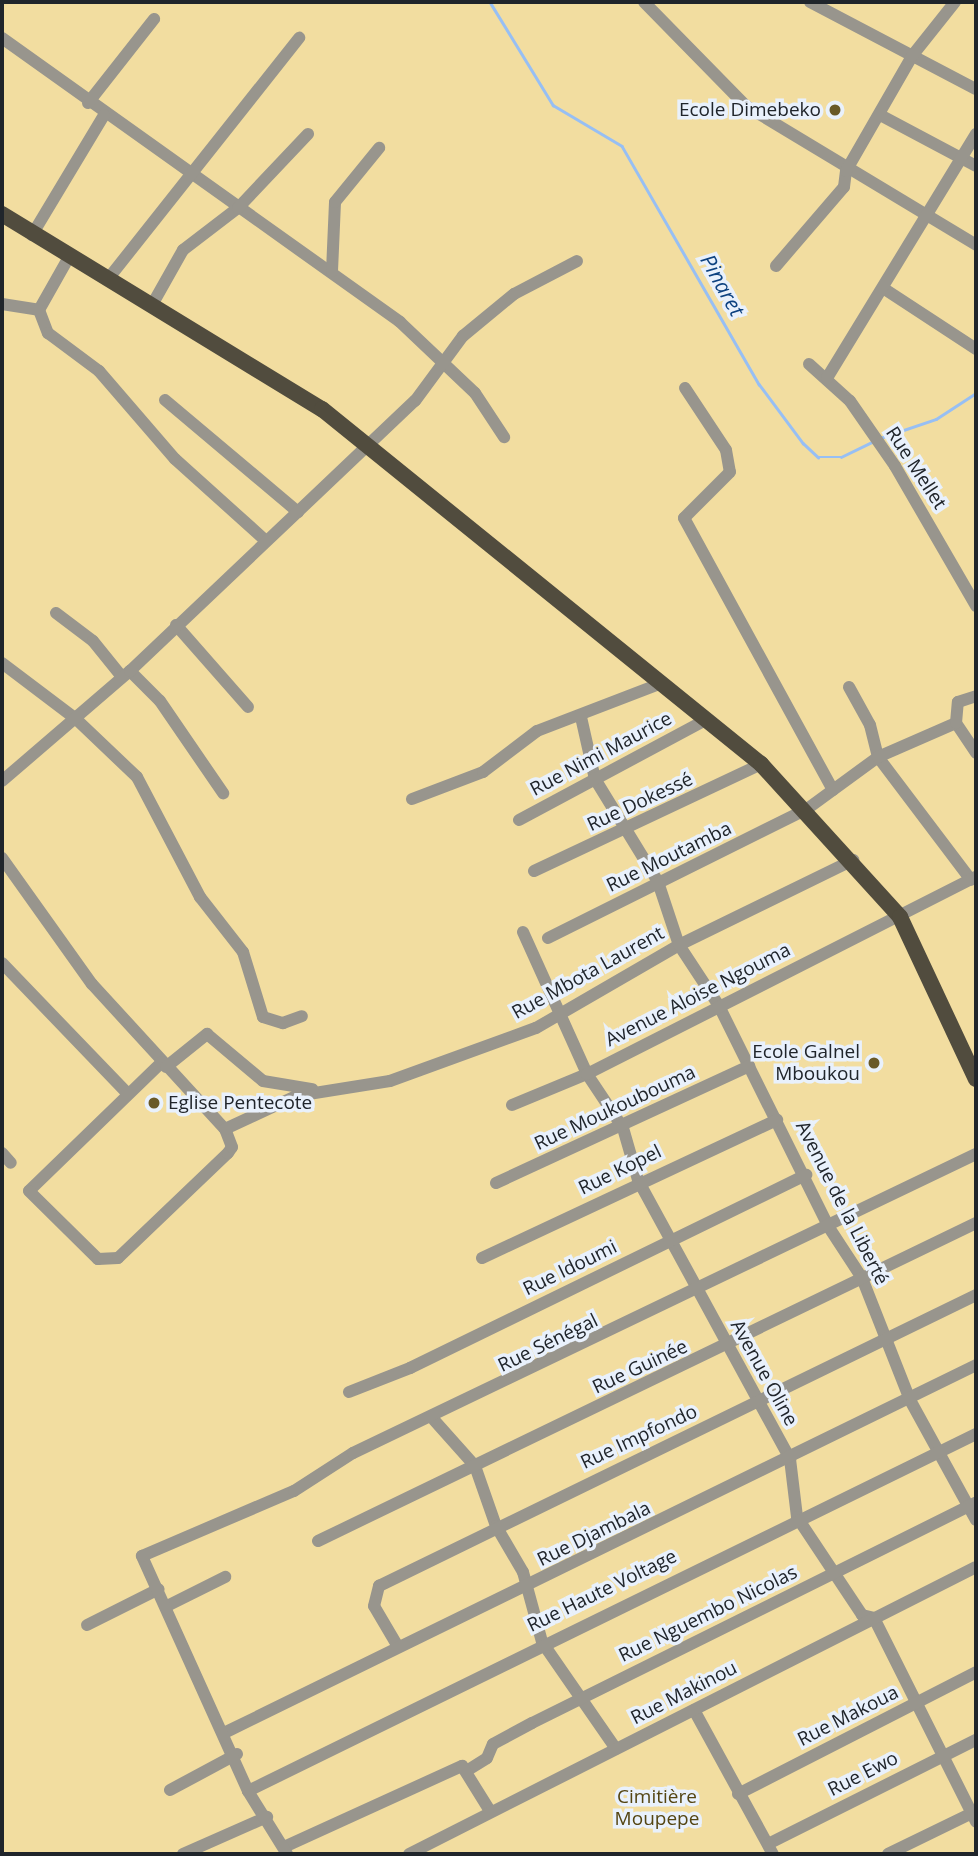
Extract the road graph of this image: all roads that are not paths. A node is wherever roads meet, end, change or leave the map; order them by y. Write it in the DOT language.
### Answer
graph roads {
  1 [pos="644,2"];
  2 [pos="810,2"];
  3 [pos="955,2"];
  4 [pos="155,19"];
  5 [pos="2,38"];
  6 [pos="299,38"];
  7 [pos="912,56"];
  8 [pos="976,89"];
  9 [pos="88,103"];
  10 [pos="104,115"];
  11 [pos="883,116"];
  12 [pos="308,134"];
  13 [pos="976,134"];
  14 [pos="379,148"];
  15 [pos="963,158"];
  16 [pos="976,166"];
  17 [pos="189,171"];
  18 [pos="846,171"];
  19 [pos="239,208"];
  20 [pos="923,214"];
  21 [pos="2,215"];
  22 [pos="32,235"];
  23 [pos="976,245"];
  24 [pos="69,257"];
  25 [pos="577,261"];
  26 [pos="776,266"];
  27 [pos="332,271"];
  28 [pos="108,279"];
  29 [pos="886,290"];
  30 [pos="2,304"];
  31 [pos="152,305"];
  32 [pos="39,310"];
  33 [pos="976,349"];
  34 [pos="808,364"];
  35 [pos="442,368"];
  36 [pos="827,378"];
  37 [pos="685,387"];
  38 [pos="165,400"];
  39 [pos="504,437"];
  40 [pos="367,441"];
  41 [pos="298,512"];
  42 [pos="266,541"];
  43 [pos="976,606"];
  44 [pos="56,613"];
  45 [pos="176,625"];
  46 [pos="2,663"];
  47 [pos="126,674"];
  48 [pos="657,685"];
  49 [pos="849,687"];
  50 [pos="976,696"];
  51 [pos="248,708"];
  52 [pos="581,718"];
  53 [pos="76,719"];
  54 [pos="702,722"];
  55 [pos="956,723"];
  56 [pos="976,753"];
  57 [pos="878,757"];
  58 [pos="761,764"];
  59 [pos="596,779"];
  60 [pos="2,781"];
  61 [pos="833,790"];
  62 [pos="223,793"];
  63 [pos="412,800"];
  64 [pos="807,809"];
  65 [pos="519,820"];
  66 [pos="628,831"];
  67 [pos="2,858"];
  68 [pos="853,860"];
  69 [pos="534,871"];
  70 [pos="973,878"];
  71 [pos="657,882"];
  72 [pos="900,917"];
  73 [pos="523,932"];
  74 [pos="548,938"];
  75 [pos="678,945"];
  76 [pos="2,963"];
  77 [pos="719,1006"];
  78 [pos="558,1013"];
  79 [pos="302,1016"];
  80 [pos="164,1065"];
  81 [pos="749,1066"];
  82 [pos="587,1074"];
  83 [pos="976,1079"];
  84 [pos="327,1090"];
  85 [pos="126,1092"];
  86 [pos="512,1105"];
  87 [pos="777,1120"];
  88 [pos="623,1128"];
  89 [pos="225,1129"];
  90 [pos="976,1154"];
  91 [pos="806,1175"];
  92 [pos="638,1181"];
  93 [pos="496,1183"];
  94 [pos="976,1223"];
  95 [pos="828,1226"];
  96 [pos="672,1241"];
  97 [pos="482,1258"];
  98 [pos="862,1278"];
  99 [pos="700,1291"];
  100 [pos="976,1295"];
  101 [pos="883,1338"];
  102 [pos="726,1348"];
  103 [pos="976,1366"];
  104 [pos="349,1392"];
  105 [pos="910,1400"];
  106 [pos="757,1403"];
  107 [pos="434,1419"];
  108 [pos="976,1434"];
  109 [pos="940,1453"];
  110 [pos="790,1459"];
  111 [pos="475,1466"];
  112 [pos="973,1504"];
  113 [pos="796,1517"];
  114 [pos="976,1520"];
  115 [pos="496,1527"];
  116 [pos="318,1541"];
  117 [pos="976,1567"];
  118 [pos="837,1572"];
  119 [pos="225,1577"];
  120 [pos="529,1587"];
  121 [pos="159,1589"];
  122 [pos="169,1605"];
  123 [pos="874,1618"];
  124 [pos="87,1626"];
  125 [pos="542,1642"];
  126 [pos="397,1645"];
  127 [pos="976,1672"];
  128 [pos="582,1698"];
  129 [pos="914,1704"];
  130 [pos="694,1710"];
  131 [pos="226,1732"];
  132 [pos="976,1740"];
  133 [pos="616,1749"];
  134 [pos="237,1755"];
  135 [pos="944,1755"];
  136 [pos="465,1768"];
  137 [pos="170,1790"];
  138 [pos="248,1791"];
  139 [pos="738,1794"];
  140 [pos="490,1811"];
  141 [pos="975,1815"];
  142 [pos="267,1817"];
  143 [pos="771,1849"];
  144 [pos="285,1851"];
  145 [pos="183,1854"];
  146 [pos="409,1854"];
  147 [pos="888,1854"];
  1 -- 18 [label="street"];
  2 -- 7 [label="street"];
  3 -- 7 [label="street"];
  4 -- 9 [label="street"];
  5 -- 9 [label="street"];
  6 -- 17 [label="street"];
  7 -- 8 [label="street"];
  7 -- 11 [label="street"];
  9 -- 10 [label="street"];
  10 -- 17 [label="street"];
  10 -- 22 [label="street"];
  11 -- 15 [label="street"];
  11 -- 18 [label="street"];
  12 -- 19 [label="street"];
  13 -- 15 [label="street"];
  14 -- 27 [label="street"];
  15 -- 16 [label="street"];
  15 -- 20 [label="street"];
  17 -- 19 [label="street"];
  17 -- 28 [label="street"];
  18 -- 20 [label="street"];
  18 -- 26 [label="street"];
  19 -- 27 [label="street"];
  19 -- 31 [label="street"];
  20 -- 23 [label="street"];
  20 -- 29 [label="street"];
  21 -- 22 [label="main road"];
  22 -- 24 [label="main road"];
  24 -- 28 [label="main road"];
  24 -- 32 [label="street"];
  25 -- 35 [label="street"];
  27 -- 35 [label="street"];
  28 -- 31 [label="main road"];
  29 -- 33 [label="street"];
  29 -- 36 [label="street"];
  30 -- 32 [label="street"];
  31 -- 40 [label="main road"];
  32 -- 42 [label="street"];
  34 -- 36 [label="street, Rue Mellet"];
  35 -- 39 [label="street"];
  35 -- 40 [label="street"];
  36 -- 43 [label="street, Rue Mellet"];
  37 -- 61 [label="street"];
  38 -- 41 [label="street"];
  40 -- 41 [label="street"];
  40 -- 48 [label="main road"];
  41 -- 42 [label="street"];
  42 -- 45 [label="street"];
  44 -- 47 [label="street"];
  45 -- 47 [label="street"];
  45 -- 51 [label="street"];
  46 -- 53 [label="street"];
  47 -- 53 [label="street"];
  47 -- 62 [label="street"];
  48 -- 52 [label="street"];
  48 -- 54 [label="main road"];
  49 -- 57 [label="street"];
  50 -- 55 [label="street"];
  52 -- 59 [label="street, Avenue de la Liberté"];
  52 -- 63 [label="street"];
  53 -- 60 [label="street"];
  53 -- 79 [label="street"];
  54 -- 58 [label="main road"];
  54 -- 59 [label="street, Rue Nimi Maurice"];
  55 -- 56 [label="street"];
  55 -- 57 [label="street, Rue Moutamba"];
  57 -- 61 [label="street, Rue Moutamba"];
  57 -- 70 [label="street"];
  58 -- 64 [label="main road"];
  58 -- 66 [label="street, Rue Dokessé"];
  59 -- 65 [label="street, Rue Nimi Maurice"];
  59 -- 66 [label="street, Avenue de la Liberté"];
  61 -- 64 [label="street, Rue Moutamba"];
  64 -- 68 [label="main road"];
  64 -- 71 [label="street, Rue Moutamba"];
  66 -- 69 [label="street, Rue Dokessé"];
  66 -- 71 [label="street, Avenue de la Liberté"];
  67 -- 80 [label="street"];
  68 -- 72 [label="main road"];
  68 -- 75 [label="street, Rue Mbota Laurent"];
  70 -- 72 [label="street, Avenue Aloise Ngouma"];
  71 -- 74 [label="street, Rue Moutamba"];
  71 -- 75 [label="street, Avenue de la Liberté"];
  72 -- 77 [label="street, Avenue Aloise Ngouma"];
  72 -- 83 [label="main road"];
  73 -- 78 [label="street, Avenue Oline"];
  75 -- 77 [label="street, Avenue de la Liberté"];
  75 -- 78 [label="street, Rue Mbota Laurent"];
  76 -- 85 [label="street"];
  77 -- 81 [label="street, Avenue de la Liberté"];
  77 -- 82 [label="street, Avenue Aloise Ngouma"];
  78 -- 82 [label="street, Avenue Oline"];
  78 -- 84 [label="street, Rue Mbota Laurent"];
  80 -- 84 [label="street"];
  80 -- 85 [label="street"];
  80 -- 89 [label="street"];
  81 -- 87 [label="street, Avenue de la Liberté"];
  81 -- 88 [label="street, Rue Moukoubouma"];
  82 -- 86 [label="street, Avenue Aloise Ngouma"];
  82 -- 88 [label="street, Avenue Oline"];
  84 -- 89 [label="street, Rue Mbota Laurent"];
  85 -- 89 [label="street"];
  87 -- 91 [label="street, Avenue de la Liberté"];
  87 -- 92 [label="street, Rue Kopel"];
  88 -- 92 [label="street, Avenue Oline"];
  88 -- 93 [label="street, Rue Moukoubouma"];
  90 -- 95 [label="street, Rue Sénégal"];
  91 -- 95 [label="street, Avenue de la Liberté"];
  91 -- 96 [label="street, Rue Idoumi"];
  92 -- 96 [label="street, Avenue Oline"];
  92 -- 97 [label="street, Rue Kopel"];
  94 -- 98 [label="street, Rue Guinée"];
  95 -- 98 [label="street, Avenue de la Liberté"];
  95 -- 99 [label="street, Rue Sénégal"];
  96 -- 99 [label="street, Avenue Oline"];
  96 -- 104 [label="street, Rue Idoumi"];
  98 -- 101 [label="street, Avenue de la Liberté"];
  98 -- 102 [label="street, Rue Guinée"];
  99 -- 102 [label="street, Avenue Oline"];
  99 -- 107 [label="street, Rue Sénégal"];
  100 -- 101 [label="street, Rue Impfondo"];
  101 -- 105 [label="street, Avenue de la Liberté"];
  101 -- 106 [label="street, Rue Impfondo"];
  102 -- 106 [label="street, Avenue Oline"];
  102 -- 111 [label="street, Rue Guinée"];
  103 -- 105 [label="street, Rue Djambala"];
  105 -- 109 [label="street, Avenue de la Liberté"];
  105 -- 110 [label="street, Rue Djambala"];
  106 -- 110 [label="street, Avenue Oline"];
  106 -- 115 [label="street, Rue Impfondo"];
  107 -- 111 [label="street"];
  107 -- 121 [label="street, Rue Sénégal"];
  108 -- 109 [label="street, Rue Haute Voltage"];
  109 -- 112 [label="street, Avenue de la Liberté"];
  109 -- 113 [label="street, Rue Haute Voltage"];
  110 -- 113 [label="street, Avenue Oline"];
  110 -- 120 [label="street, Rue Djambala"];
  111 -- 115 [label="street"];
  111 -- 116 [label="street, Rue Guinée"];
  112 -- 114 [label="street, Avenue de la Liberté"];
  112 -- 118 [label="street, Rue Nguembo Nicolas"];
  113 -- 118 [label="street"];
  113 -- 125 [label="street, Rue Haute Voltage"];
  115 -- 120 [label="street"];
  115 -- 126 [label="street, Rue Impfondo"];
  117 -- 123 [label="street, Rue Makinou"];
  118 -- 123 [label="street"];
  118 -- 128 [label="street, Rue Nguembo Nicolas"];
  119 -- 122 [label="street"];
  120 -- 125 [label="street"];
  120 -- 126 [label="street, Rue Djambala"];
  121 -- 122 [label="street"];
  121 -- 124 [label="street"];
  122 -- 131 [label="street"];
  123 -- 129 [label="street"];
  123 -- 130 [label="street, Rue Makinou"];
  125 -- 128 [label="street"];
  125 -- 138 [label="street, Rue Haute Voltage"];
  126 -- 131 [label="street, Rue Djambala"];
  127 -- 129 [label="street, Rue Makoua"];
  128 -- 133 [label="street"];
  128 -- 136 [label="street, Rue Nguembo Nicolas"];
  129 -- 135 [label="street"];
  129 -- 139 [label="street, Rue Makoua"];
  130 -- 133 [label="street, Rue Makinou"];
  130 -- 139 [label="street"];
  131 -- 134 [label="street"];
  132 -- 135 [label="street, Rue Ewo"];
  133 -- 140 [label="street, Rue Makinou"];
  134 -- 137 [label="street"];
  134 -- 138 [label="street"];
  135 -- 141 [label="street"];
  135 -- 143 [label="street, Rue Ewo"];
  136 -- 140 [label="street"];
  136 -- 144 [label="street, Rue Nguembo Nicolas"];
  138 -- 142 [label="street"];
  139 -- 143 [label="street"];
  140 -- 146 [label="street, Rue Makinou"];
  141 -- 147 [label="street"];
  142 -- 144 [label="street"];
  142 -- 145 [label="street"];
}
